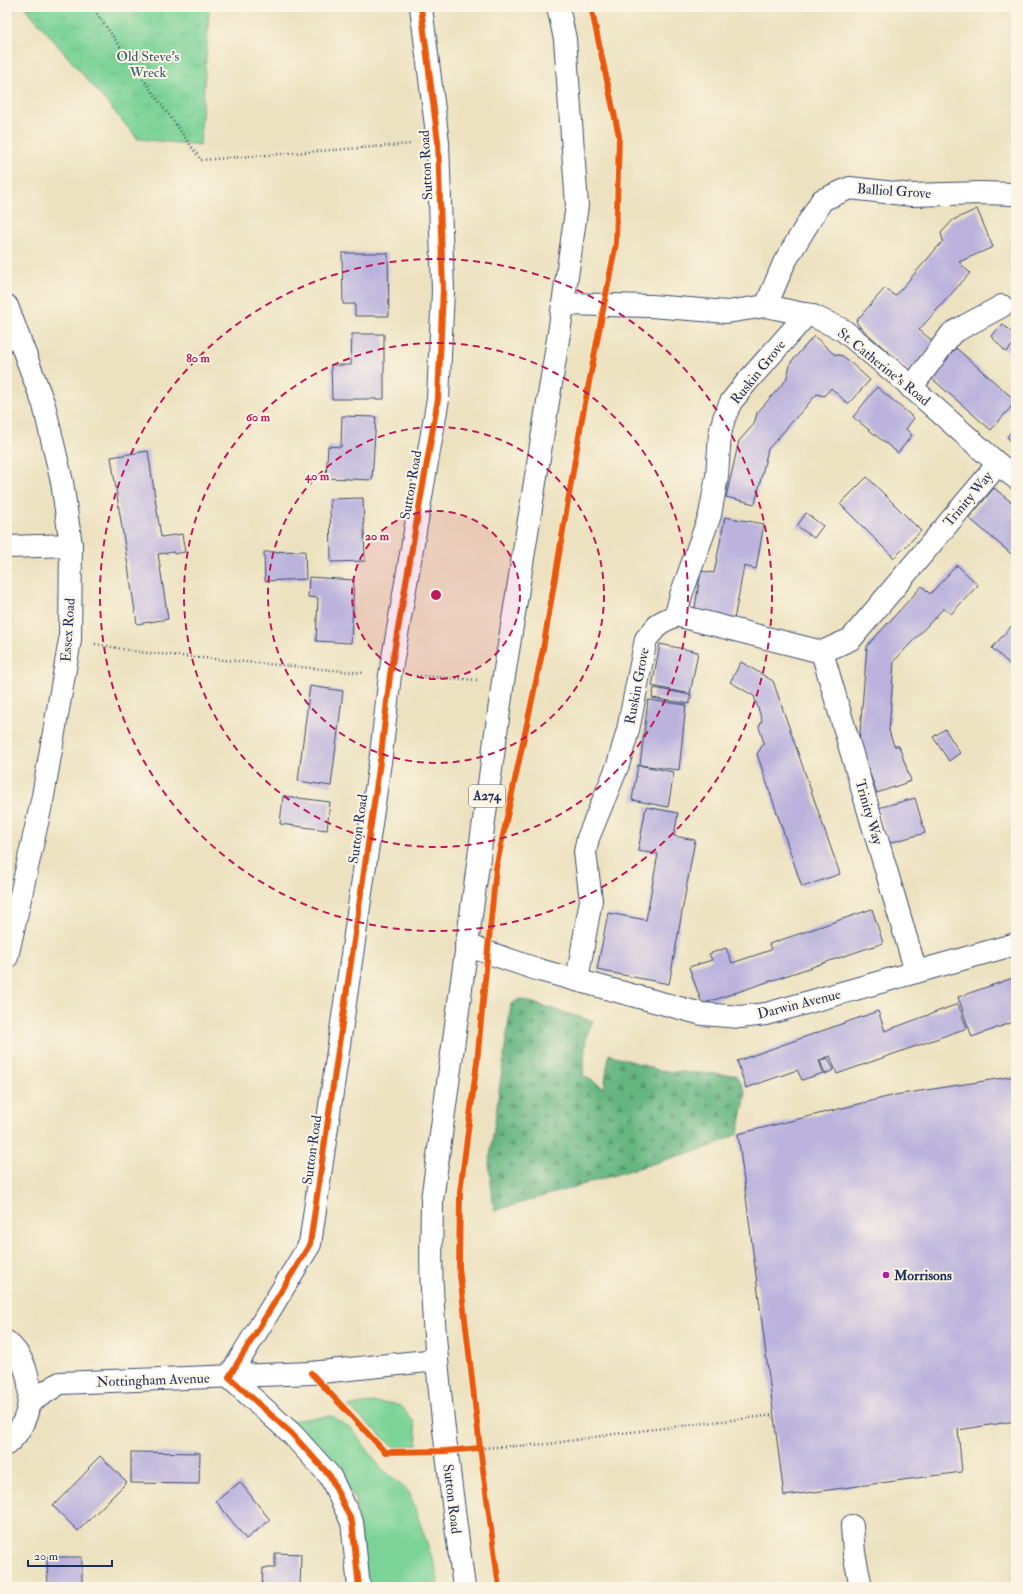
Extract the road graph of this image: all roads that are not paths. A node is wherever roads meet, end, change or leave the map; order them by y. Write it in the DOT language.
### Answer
graph roads {
  1 [pos="420,7"];
  2 [pos="558,7"];
  3 [pos="1016,193"];
  4 [pos="563,304"];
  5 [pos="7,306"];
  6 [pos="766,306"];
  7 [pos="1002,306"];
  8 [pos="807,314"];
  9 [pos="911,388"];
  10 [pos="998,464"];
  11 [pos="1016,478"];
  12 [pos="71,545"];
  13 [pos="7,546"];
  14 [pos="676,615"];
  15 [pos="822,652"];
  16 [pos="1016,944"];
  17 [pos="466,945"];
  18 [pos="7,957"];
  19 [pos="916,972"];
  20 [pos="577,980"];
  21 [pos="11,1346"];
  22 [pos="437,1360"];
  23 [pos="229,1377"];
  24 [pos="60,1383"];
  25 [pos="30,1402"];
  26 [pos="7,1444"];
  27 [pos="852,1526"];
  28 [pos="359,1587"];
  29 [pos="464,1587"];
  30 [pos="861,1587"];
  1 -- 23 [label="street, Sutton Road"];
  2 -- 4 [label="street, Sutton Road / A274"];
  3 -- 6 [label="street, Balliol Grove"];
  4 -- 6 [label="street, St. Catherine's Road"];
  4 -- 17 [label="street, Sutton Road / A274"];
  5 -- 12 [label="street, Essex Road"];
  6 -- 8 [label="street, St. Catherine's Road"];
  7 -- 9 [label="street"];
  8 -- 9 [label="street, St. Catherine's Road"];
  8 -- 14 [label="street, Ruskin Grove"];
  9 -- 10 [label="street, St. Catherine's Road"];
  10 -- 11 [label="street, St. Catherine's Road"];
  10 -- 15 [label="street, Trinity Way"];
  12 -- 13 [label="street"];
  12 -- 18 [label="street, Essex Road"];
  14 -- 15 [label="street"];
  14 -- 20 [label="street, Ruskin Grove"];
  15 -- 19 [label="street, Trinity Way"];
  16 -- 19 [label="street, Darwin Avenue"];
  17 -- 20 [label="street, Darwin Avenue"];
  17 -- 22 [label="street, Sutton Road / A274"];
  19 -- 20 [label="street, Darwin Avenue"];
  21 -- 24 [label="street"];
  21 -- 25 [label="street"];
  22 -- 23 [label="street, Nottingham Avenue"];
  22 -- 29 [label="street, Sutton Road / A274"];
  23 -- 24 [label="street, Nottingham Avenue"];
  23 -- 28 [label="street"];
  24 -- 25 [label="street"];
  25 -- 26 [label="street"];
  27 -- 30 [label="street"];
}
